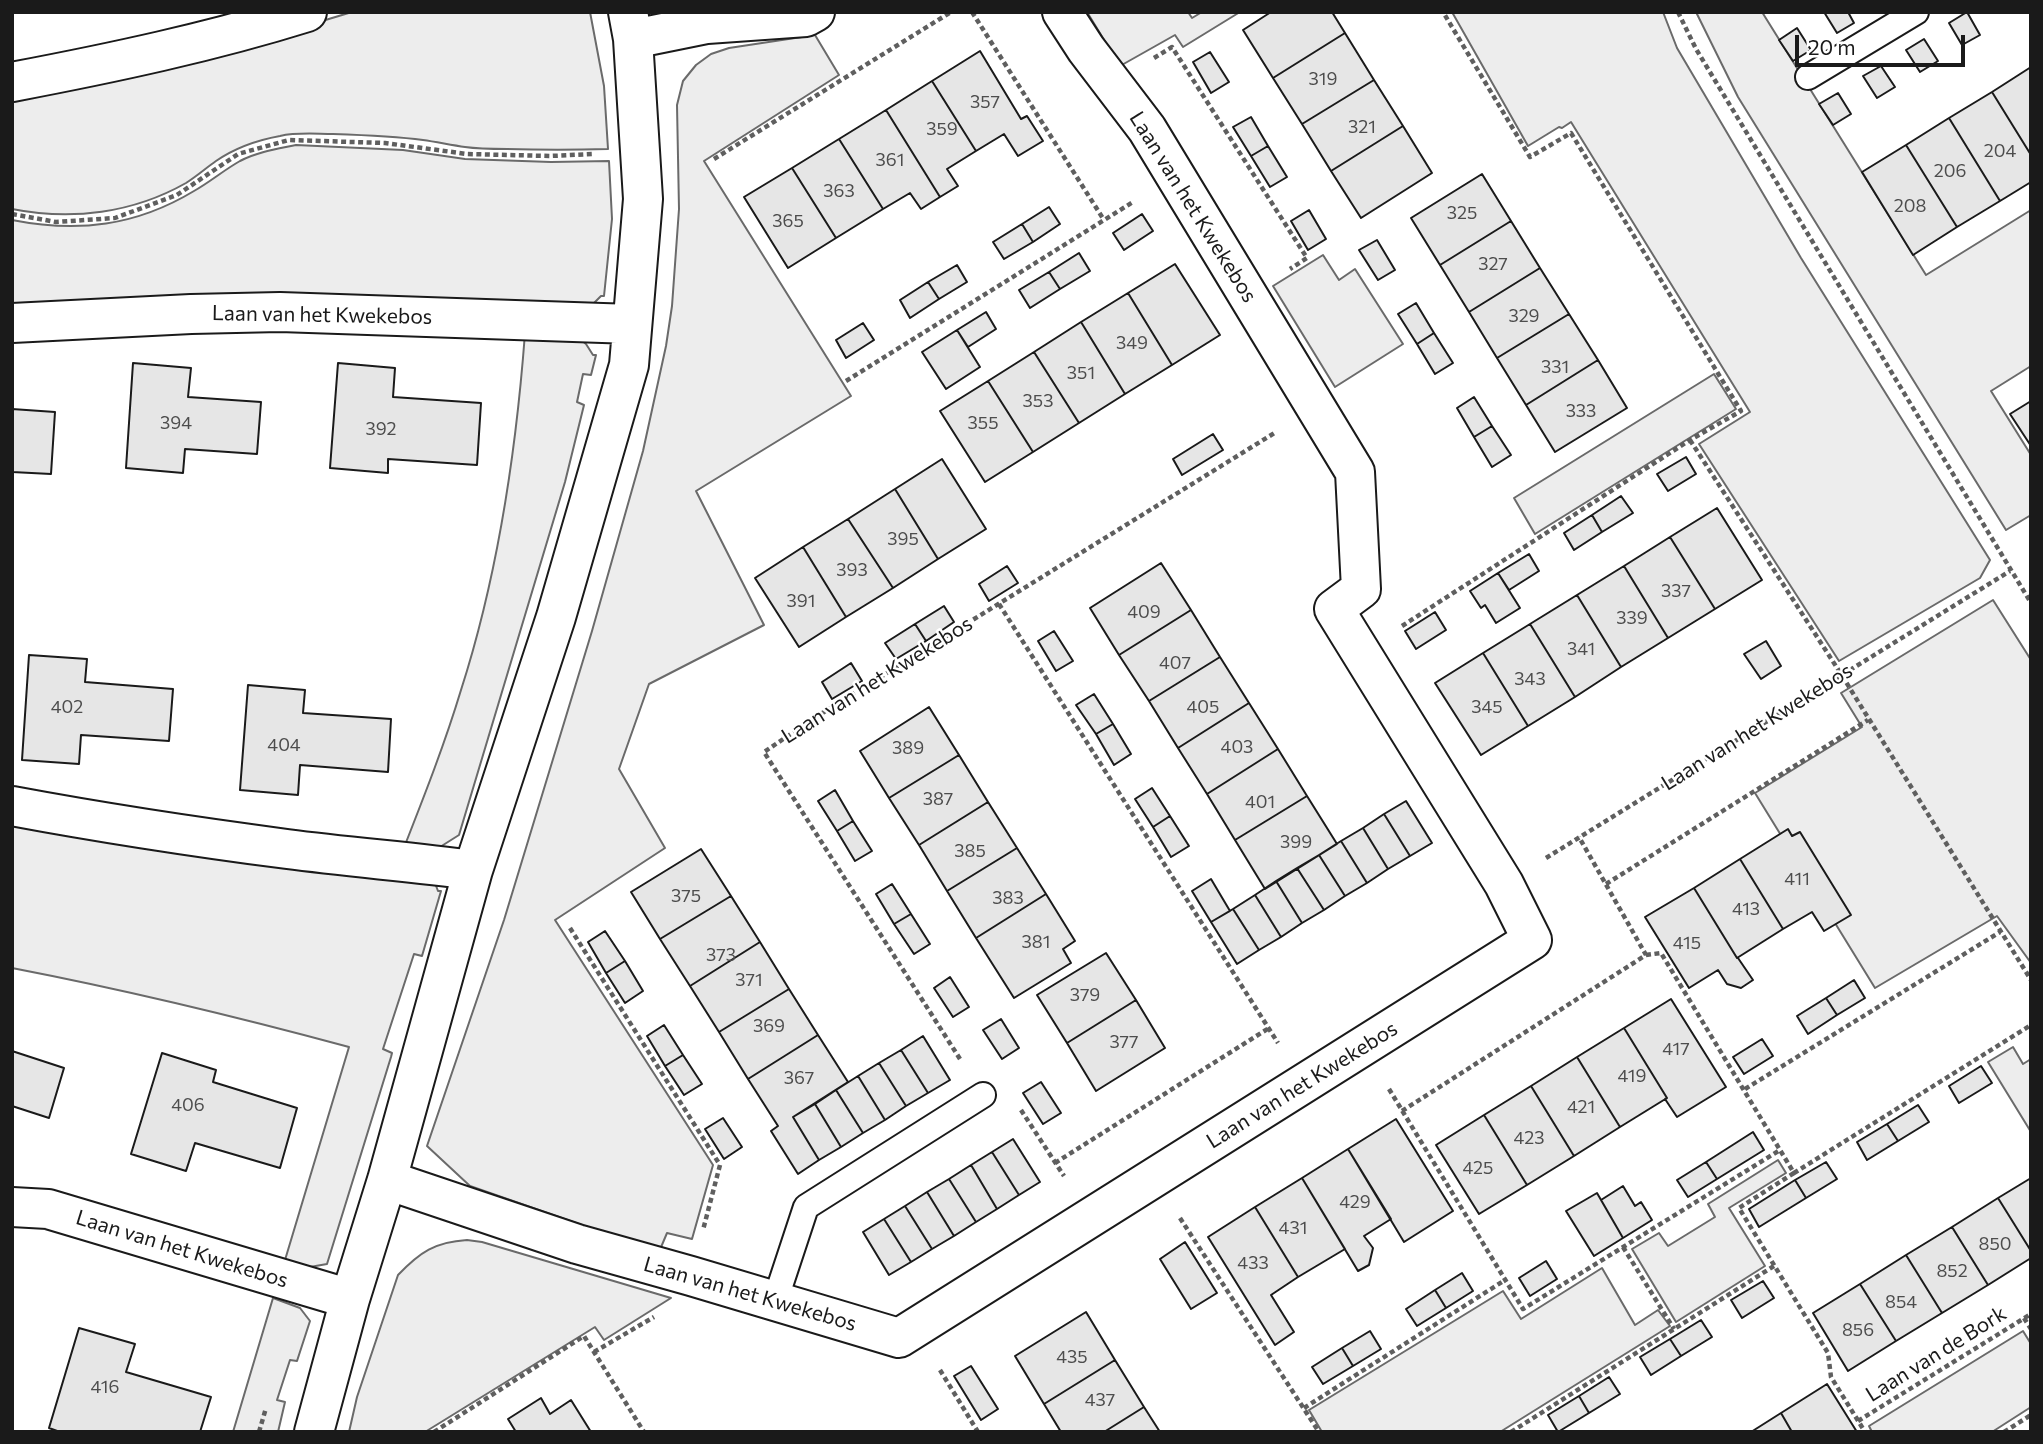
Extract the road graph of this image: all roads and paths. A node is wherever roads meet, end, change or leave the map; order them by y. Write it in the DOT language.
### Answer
graph roads {
  1 [pos="307,12"];
  2 [pos="815,12"];
  3 [pos="951,12"];
  4 [pos="972,12"];
  5 [pos="1062,12"];
  6 [pos="1443,12"];
  7 [pos="1678,12"];
  8 [pos="1916,12"];
  9 [pos="630,26"];
  10 [pos="1808,77"];
  11 [pos="12,82"];
  12 [pos="1111,83"];
  13 [pos="640,154"];
  14 [pos="714,159"];
  15 [pos="1175,176"];
  16 [pos="12,214"];
  17 [pos="1104,220"];
  18 [pos="1248,296"];
  19 [pos="12,323"];
  20 [pos="632,324"];
  21 [pos="846,382"];
  22 [pos="1316,407"];
  23 [pos="1690,440"];
  24 [pos="2010,571"];
  25 [pos="2031,603"];
  26 [pos="999,604"];
  27 [pos="1360,653"];
  28 [pos="1841,674"];
  29 [pos="1868,720"];
  30 [pos="12,806"];
  31 [pos="473,870"];
  32 [pos="1504,884"];
  33 [pos="1606,884"];
  34 [pos="570,928"];
  35 [pos="2000,932"];
  36 [pos="1646,955"];
  37 [pos="2031,980"];
  38 [pos="2031,1025"];
  39 [pos="1269,1028"];
  40 [pos="1362,1047"];
  41 [pos="1304,1084"];
  42 [pos="1745,1089"];
  43 [pos="983,1095"];
  44 [pos="1780,1150"];
  45 [pos="1055,1163"];
  46 [pos="1794,1173"];
  47 [pos="1154,1178"];
  48 [pos="387,1180"];
  49 [pos="12,1207"];
  50 [pos="1091,1218"];
  51 [pos="1623,1247"];
  52 [pos="1774,1266"];
  53 [pos="691,1276"];
  54 [pos="1505,1280"];
  55 [pos="350,1299"];
  56 [pos="775,1301"];
  57 [pos="2031,1314"];
  58 [pos="2024,1318"];
  59 [pos="914,1329"];
  60 [pos="1674,1329"];
  61 [pos="2031,1329"];
  62 [pos="594,1352"];
  63 [pos="1304,1408"];
  64 [pos="2031,1415"];
  65 [pos="1858,1421"];
  66 [pos="314,1432"];
  67 [pos="434,1432"];
  68 [pos="644,1432"];
  69 [pos="978,1432"];
  70 [pos="1319,1432"];
  71 [pos="1511,1432"];
  72 [pos="1865,1432"];
  73 [pos="2004,1432"];
  1 -- 11 [label="street"];
  2 -- 9 [label="street"];
  3 -- 14 [label="path"];
  4 -- 17 [label="path"];
  5 -- 12 [label="street, Laan van het Kwekebos"];
  6 -- 23 [label="path"];
  7 -- 24 [label="path"];
  8 -- 10 [label="lane"];
  9 -- 13 [label="street"];
  12 -- 15 [label="street, Laan van het Kwekebos"];
  12 -- 18 [label="path"];
  13 -- 16 [label="path"];
  13 -- 20 [label="street"];
  15 -- 17 [label="path"];
  15 -- 18 [label="street, Laan van het Kwekebos"];
  17 -- 21 [label="path"];
  18 -- 22 [label="street, Laan van het Kwekebos"];
  19 -- 20 [label="street, Laan van het Kwekebos"];
  20 -- 31 [label="street"];
  22 -- 26 [label="path, Laan van het Kwekebos"];
  22 -- 27 [label="street, Laan van het Kwekebos"];
  23 -- 27 [label="path"];
  23 -- 28 [label="path"];
  24 -- 25 [label="path"];
  24 -- 28 [label="path, Laan van het Kwekebos"];
  26 -- 39 [label="path"];
  26 -- 43 [label="path, Laan van het Kwekebos"];
  27 -- 32 [label="street, Laan van het Kwekebos"];
  28 -- 29 [label="path"];
  28 -- 32 [label="path, Laan van het Kwekebos"];
  29 -- 33 [label="path"];
  29 -- 35 [label="path"];
  30 -- 31 [label="street"];
  31 -- 48 [label="street"];
  32 -- 40 [label="street, Laan van het Kwekebos"];
  34 -- 53 [label="path"];
  35 -- 37 [label="path"];
  35 -- 42 [label="path"];
  36 -- 42 [label="path"];
  38 -- 46 [label="path"];
  39 -- 41 [label="path"];
  39 -- 45 [label="path"];
  40 -- 41 [label="street, Laan van het Kwekebos"];
  40 -- 54 [label="path"];
  41 -- 47 [label="street, Laan van het Kwekebos"];
  42 -- 44 [label="path"];
  43 -- 45 [label="path"];
  43 -- 56 [label="lane"];
  44 -- 46 [label="path"];
  44 -- 51 [label="path"];
  45 -- 50 [label="path"];
  46 -- 52 [label="path"];
  47 -- 50 [label="street, Laan van het Kwekebos"];
  47 -- 63 [label="path"];
  48 -- 53 [label="street, Laan van het Kwekebos"];
  48 -- 55 [label="street"];
  49 -- 55 [label="street, Laan van het Kwekebos"];
  50 -- 59 [label="street, Laan van het Kwekebos"];
  51 -- 54 [label="path"];
  51 -- 60 [label="path"];
  52 -- 60 [label="path"];
  52 -- 65 [label="path"];
  53 -- 56 [label="street, Laan van het Kwekebos"];
  53 -- 62 [label="path"];
  54 -- 63 [label="path"];
  55 -- 66 [label="street"];
  56 -- 59 [label="street, Laan van het Kwekebos"];
  57 -- 58 [label="path, Laan van de Bork"];
  58 -- 61 [label="path"];
  58 -- 65 [label="path, Laan van de Bork"];
  59 -- 69 [label="path"];
  60 -- 71 [label="path"];
  62 -- 67 [label="path"];
  62 -- 68 [label="path"];
  63 -- 70 [label="path"];
  64 -- 73 [label="path"];
  65 -- 72 [label="path"];
}
